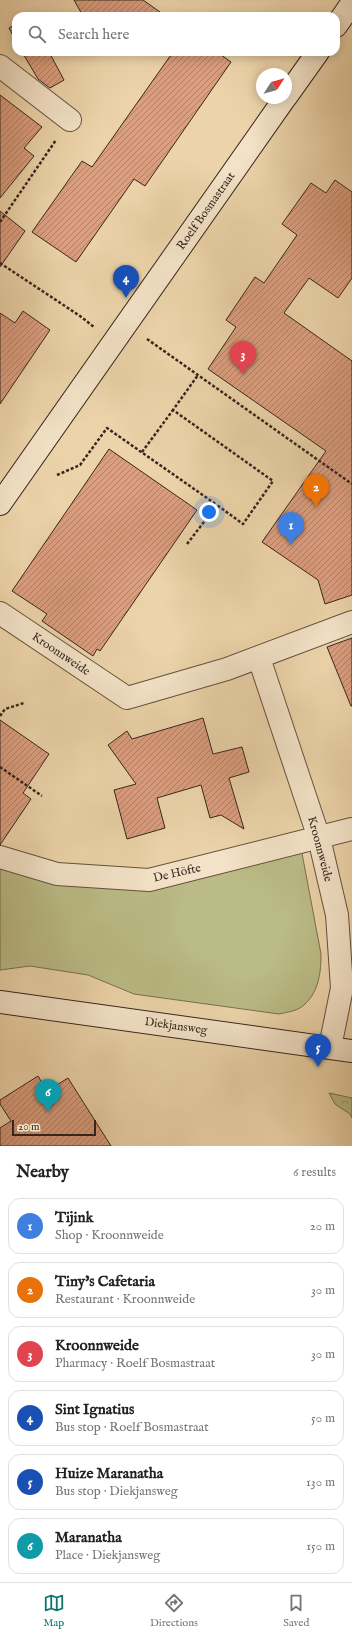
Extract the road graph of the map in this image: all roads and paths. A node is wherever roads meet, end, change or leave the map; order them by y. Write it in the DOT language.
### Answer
graph roads {
  1 [pos="352,4"];
  2 [pos="340,20"];
  3 [pos="315,56"];
  4 [pos="0,66"];
  5 [pos="292,89"];
  6 [pos="282,104"];
  7 [pos="70,120"];
  8 [pos="0,222"];
  9 [pos="0,263"];
  10 [pos="120,334"];
  11 [pos="198,376"];
  12 [pos="173,410"];
  13 [pos="142,452"];
  14 [pos="57,475"];
  15 [pos="352,484"];
  16 [pos="0,504"];
  17 [pos="217,505"];
  18 [pos="187,544"];
  19 [pos="0,613"];
  20 [pos="352,622"];
  21 [pos="258,658"];
  22 [pos="24,703"];
  23 [pos="0,716"];
  24 [pos="0,767"];
  25 [pos="42,796"];
  26 [pos="352,829"];
  27 [pos="319,838"];
  28 [pos="0,857"];
  29 [pos="0,1002"];
  30 [pos="330,1047"];
  31 [pos="352,1051"];
  1 -- 2 [label="street"];
  3 -- 5 [label="street, Roelf Bosmastraat"];
  4 -- 7 [label="street"];
  6 -- 10 [label="street, Roelf Bosmastraat"];
  7 -- 8 [label="path"];
  9 -- 10 [label="path"];
  10 -- 11 [label="path"];
  10 -- 16 [label="street, Roelf Bosmastraat"];
  11 -- 12 [label="path"];
  11 -- 15 [label="path"];
  12 -- 13 [label="path"];
  12 -- 17 [label="path"];
  13 -- 14 [label="path"];
  13 -- 17 [label="path"];
  17 -- 18 [label="path"];
  19 -- 21 [label="street, Kroonnweide"];
  20 -- 21 [label="street, Kroonnweide"];
  21 -- 27 [label="street, Kroonnweide"];
  22 -- 23 [label="path"];
  24 -- 25 [label="path"];
  26 -- 27 [label="street, De Höfte"];
  27 -- 28 [label="street, De Höfte"];
  27 -- 30 [label="street, Kroonnweide"];
  29 -- 30 [label="street, Diekjansweg"];
  30 -- 31 [label="street, Diekjansweg"];
}
